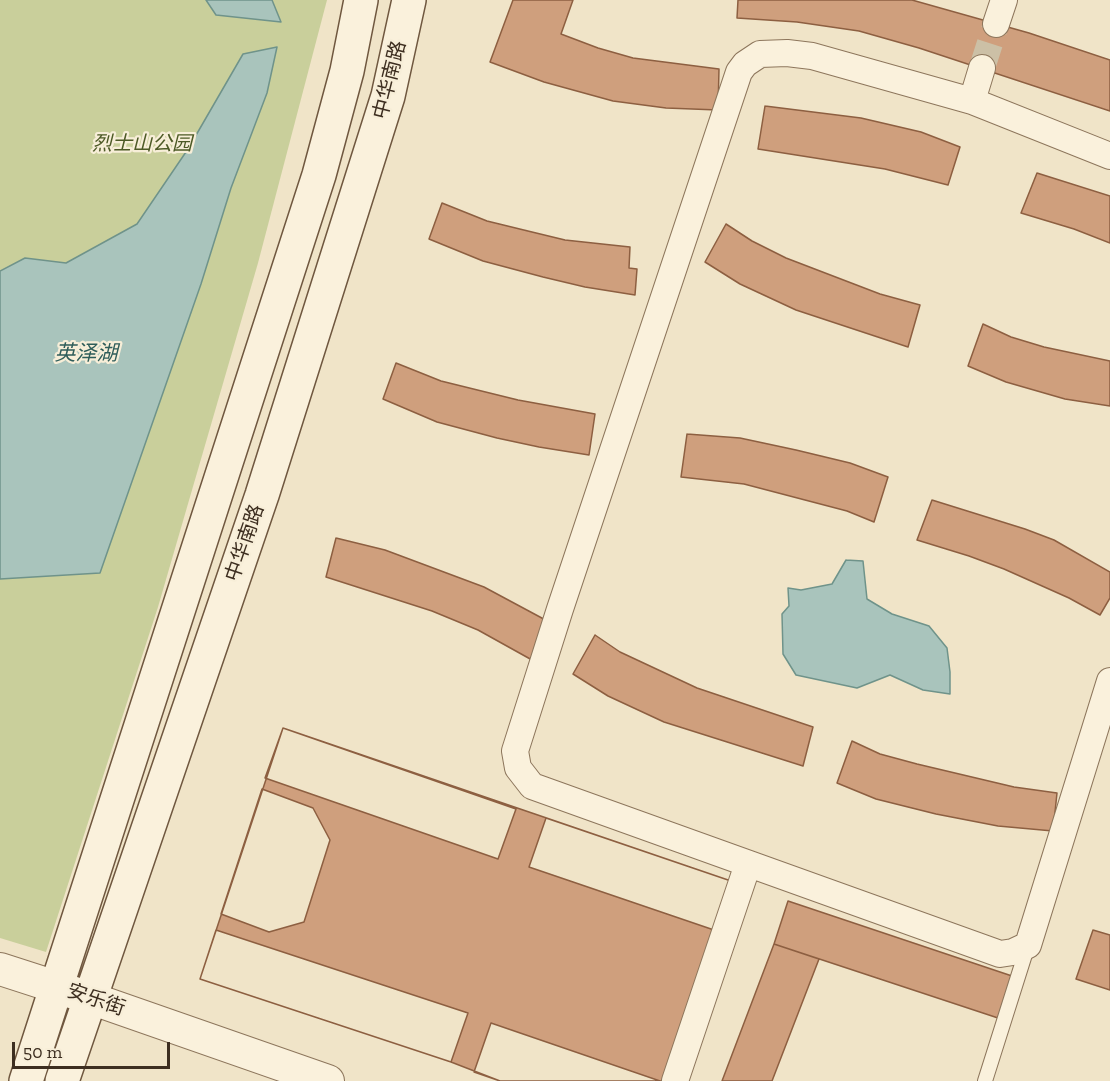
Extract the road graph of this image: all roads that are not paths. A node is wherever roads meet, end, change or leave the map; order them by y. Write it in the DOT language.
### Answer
graph roads {
  1 [pos="361,0"];
  2 [pos="409,0"];
  3 [pos="982,68"];
  4 [pos="972,101"];
  5 [pos="1110,156"];
  6 [pos="1110,681"];
  7 [pos="748,864"];
  8 [pos="1028,945"];
  9 [pos="0,969"];
  10 [pos="57,987"];
  11 [pos="90,998"];
  12 [pos="26,1081"];
  13 [pos="62,1081"];
  14 [pos="328,1081"];
  15 [pos="675,1081"];
  16 [pos="985,1081"];
  1 -- 10 [label="main road"];
  2 -- 11 [label="main road, 中华南路"];
  3 -- 4 [label="street"];
  4 -- 5 [label="street"];
  4 -- 7 [label="street"];
  6 -- 8 [label="street"];
  7 -- 8 [label="street"];
  7 -- 15 [label="street"];
  8 -- 16 [label="lane"];
  9 -- 10 [label="street, 安乐街"];
  10 -- 11 [label="street, 安乐街"];
  10 -- 12 [label="main road"];
  11 -- 13 [label="main road, 中华南路"];
  11 -- 14 [label="street, 安乐街"];
}
